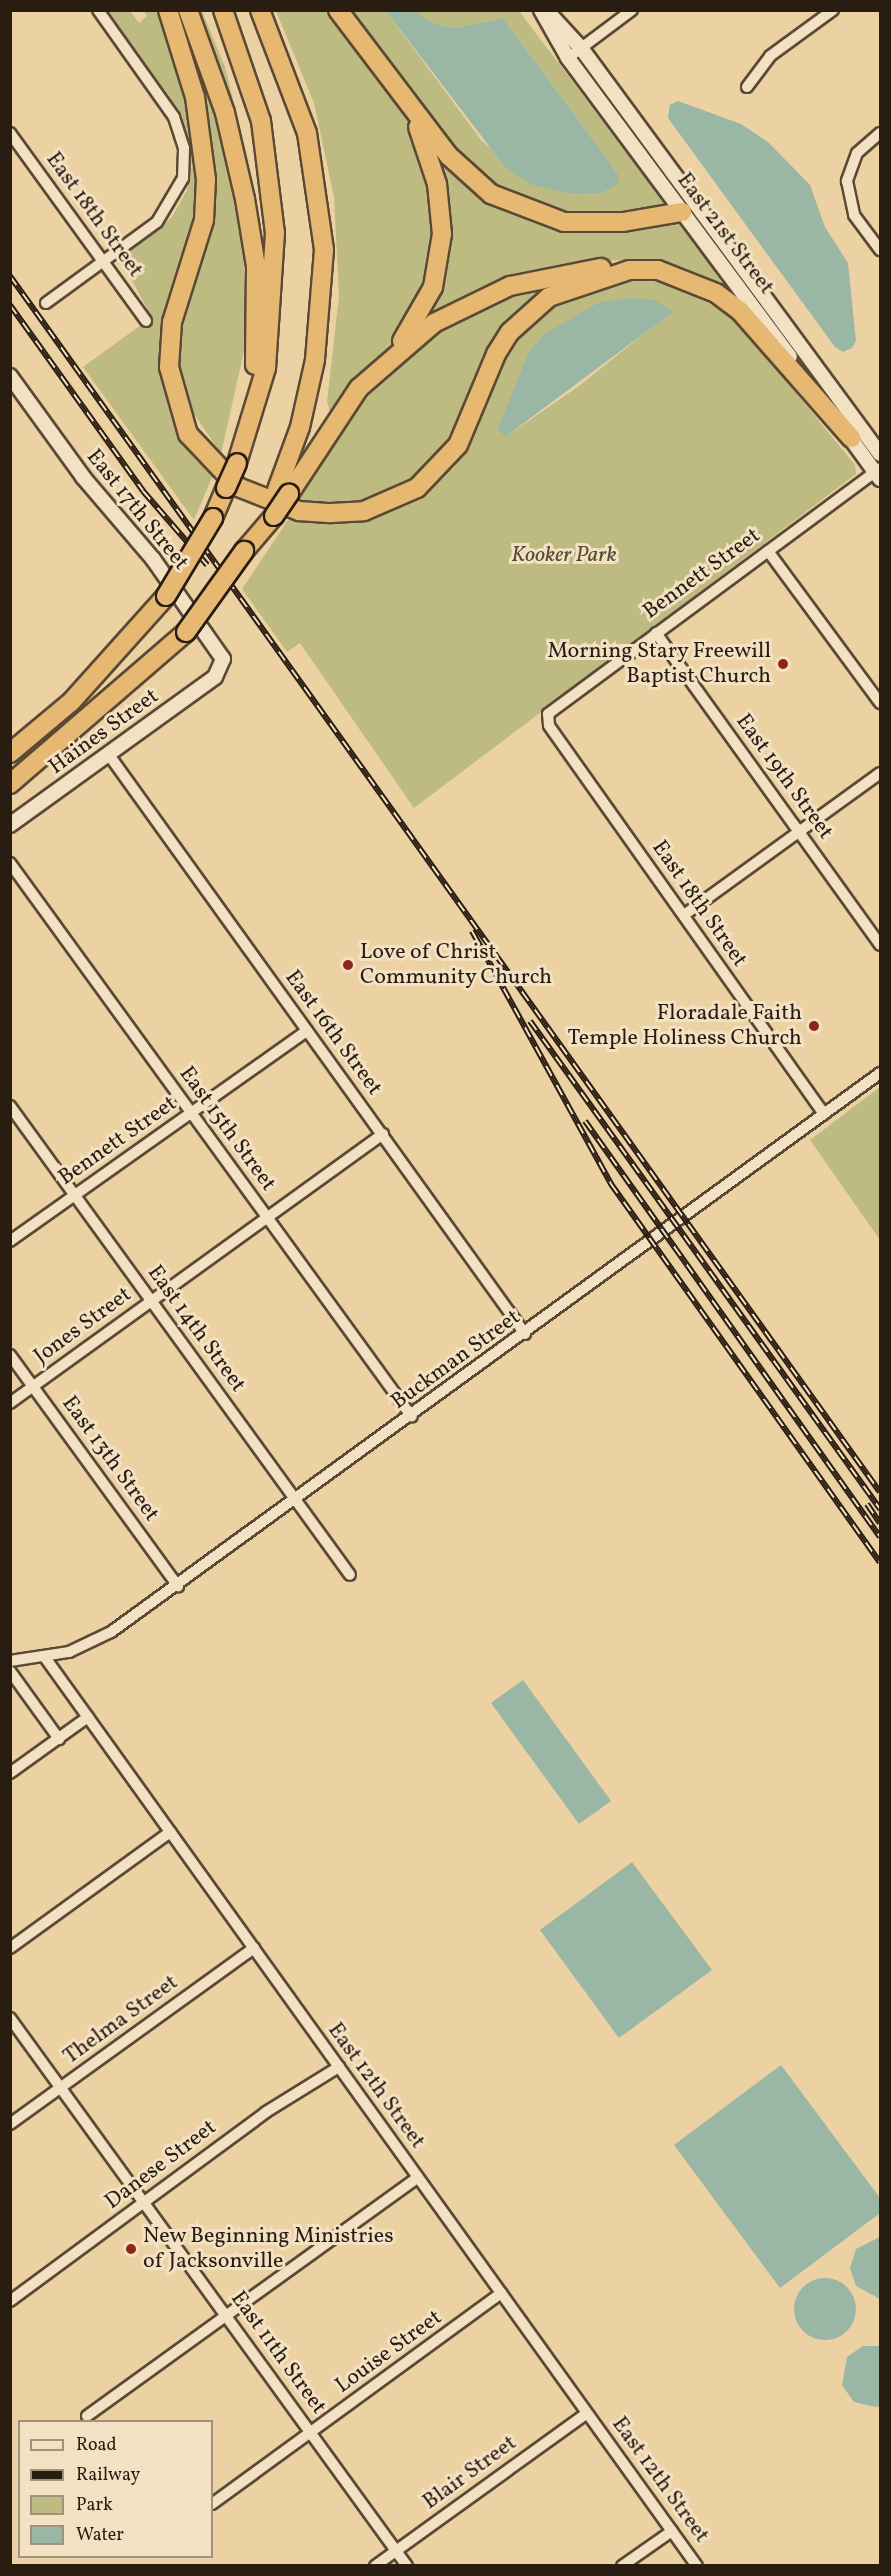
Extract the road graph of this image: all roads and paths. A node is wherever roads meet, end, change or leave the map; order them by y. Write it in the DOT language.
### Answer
graph roads {
  1 [pos="98,10"];
  2 [pos="168,10"];
  3 [pos="188,10"];
  4 [pos="223,10"];
  5 [pos="260,10"];
  6 [pos="338,10"];
  7 [pos="541,10"];
  8 [pos="546,10"];
  9 [pos="632,10"];
  10 [pos="833,10"];
  11 [pos="581,48"];
  12 [pos="567,58"];
  13 [pos="747,87"];
  14 [pos="400,94"];
  15 [pos="10,133"];
  16 [pos="880,133"];
  17 [pos="682,212"];
  18 [pos="710,224"];
  19 [pos="880,250"];
  20 [pos="103,261"];
  21 [pos="630,270"];
  22 [pos="46,303"];
  23 [pos="146,321"];
  24 [pos="386,361"];
  25 [pos="10,376"];
  26 [pos="850,438"];
  27 [pos="880,454"];
  28 [pos="238,461"];
  29 [pos="879,473"];
  30 [pos="283,492"];
  31 [pos="768,551"];
  32 [pos="656,633"];
  33 [pos="220,672"];
  34 [pos="880,703"];
  35 [pos="548,714"];
  36 [pos="10,753"];
  37 [pos="109,755"];
  38 [pos="880,773"];
  39 [pos="10,784"];
  40 [pos="10,825"];
  41 [pos="800,831"];
  42 [pos="10,863"];
  43 [pos="684,915"];
  44 [pos="880,945"];
  45 [pos="307,1031"];
  46 [pos="880,1074"];
  47 [pos="10,1107"];
  48 [pos="192,1113"];
  49 [pos="824,1114"];
  50 [pos="383,1134"];
  51 [pos="75,1195"];
  52 [pos="267,1217"];
  53 [pos="10,1241"];
  54 [pos="150,1301"];
  55 [pos="525,1334"];
  56 [pos="10,1355"];
  57 [pos="33,1387"];
  58 [pos="10,1403"];
  59 [pos="412,1417"];
  60 [pos="296,1501"];
  61 [pos="350,1575"];
  62 [pos="178,1586"];
  63 [pos="44,1656"];
  64 [pos="10,1661"];
  65 [pos="10,1671"];
  66 [pos="88,1717"];
  67 [pos="58,1739"];
  68 [pos="10,1773"];
  69 [pos="170,1832"];
  70 [pos="10,1948"];
  71 [pos="254,1948"];
  72 [pos="10,2018"];
  73 [pos="339,2067"];
  74 [pos="62,2087"];
  75 [pos="10,2124"];
  76 [pos="418,2177"];
  77 [pos="145,2202"];
  78 [pos="501,2293"];
  79 [pos="10,2301"];
  80 [pos="228,2318"];
  81 [pos="587,2413"];
  82 [pos="87,2416"];
  83 [pos="312,2433"];
  84 [pos="213,2503"];
  85 [pos="672,2531"];
  86 [pos="396,2550"];
  87 [pos="375,2565"];
  88 [pos="407,2565"];
  89 [pos="622,2565"];
  90 [pos="697,2565"];
  1 -- 20 [label="street"];
  2 -- 21 [label="highway"];
  3 -- 28 [label="highway"];
  4 -- 28 [label="highway"];
  5 -- 30 [label="highway"];
  6 -- 14 [label="highway"];
  7 -- 12 [label="main road, East 21st Street"];
  8 -- 11 [label="main road, East 21st Street"];
  9 -- 11 [label="street"];
  10 -- 13 [label="street"];
  11 -- 12 [label="street"];
  11 -- 18 [label="main road, East 21st Street"];
  12 -- 17 [label="main road, East 21st Street"];
  14 -- 17 [label="highway"];
  14 -- 24 [label="highway"];
  15 -- 20 [label="street, East 18th Street"];
  16 -- 19 [label="street"];
  17 -- 18 [label="main road"];
  17 -- 26 [label="main road, East 21st Street"];
  18 -- 27 [label="main road, East 21st Street"];
  20 -- 22 [label="street"];
  20 -- 23 [label="street, East 18th Street"];
  21 -- 24 [label="highway"];
  21 -- 26 [label="highway"];
  24 -- 30 [label="highway"];
  25 -- 33 [label="main road, East 17th Street"];
  26 -- 29 [label="main road, East 21st Street"];
  28 -- 36 [label="highway, bridge"];
  29 -- 31 [label="street, Bennett Street"];
  30 -- 39 [label="highway, bridge"];
  31 -- 32 [label="street, Bennett Street"];
  31 -- 34 [label="street"];
  32 -- 35 [label="street, Bennett Street"];
  32 -- 41 [label="street, East 19th Street"];
  33 -- 37 [label="main road, Haines Street"];
  35 -- 43 [label="street, East 18th Street"];
  37 -- 40 [label="main road, Haines Street"];
  37 -- 45 [label="street, East 16th Street"];
  38 -- 41 [label="street"];
  41 -- 43 [label="street"];
  41 -- 44 [label="street, East 19th Street"];
  42 -- 48 [label="street, East 15th Street"];
  43 -- 49 [label="street, East 18th Street"];
  45 -- 48 [label="street, Bennett Street"];
  45 -- 50 [label="street, East 16th Street"];
  46 -- 49 [label="street, Buckman Street"];
  47 -- 51 [label="street, East 14th Street"];
  48 -- 51 [label="street, Bennett Street"];
  48 -- 52 [label="street, East 15th Street"];
  49 -- 55 [label="street, Buckman Street"];
  50 -- 52 [label="street, Jones Street"];
  50 -- 55 [label="street, East 16th Street"];
  51 -- 53 [label="street, Bennett Street"];
  51 -- 54 [label="street, East 14th Street"];
  52 -- 54 [label="street, Jones Street"];
  52 -- 59 [label="street, East 15th Street"];
  54 -- 57 [label="street, Jones Street"];
  54 -- 60 [label="street, East 14th Street"];
  55 -- 59 [label="street, Buckman Street"];
  56 -- 57 [label="street, East 13th Street"];
  57 -- 58 [label="street, Jones Street"];
  57 -- 62 [label="street, East 13th Street"];
  59 -- 60 [label="street, Buckman Street"];
  60 -- 61 [label="street, East 14th Street"];
  60 -- 62 [label="street, Buckman Street"];
  62 -- 63 [label="street, Buckman Street"];
  63 -- 64 [label="street"];
  63 -- 66 [label="street, East 12th Street"];
  65 -- 67 [label="street"];
  66 -- 67 [label="street"];
  66 -- 69 [label="street, East 12th Street"];
  67 -- 68 [label="street"];
  69 -- 70 [label="street"];
  69 -- 71 [label="street, East 12th Street"];
  71 -- 73 [label="street, East 12th Street"];
  71 -- 74 [label="street, Thelma Street"];
  72 -- 74 [label="street, East 11th Street"];
  73 -- 76 [label="street, East 12th Street"];
  73 -- 77 [label="street, Danese Street"];
  74 -- 75 [label="street, Thelma Street"];
  74 -- 77 [label="street, East 11th Street"];
  76 -- 78 [label="street, East 12th Street"];
  76 -- 80 [label="street"];
  77 -- 79 [label="street, Danese Street"];
  77 -- 80 [label="street, East 11th Street"];
  78 -- 81 [label="street, East 12th Street"];
  78 -- 83 [label="street, Louise Street"];
  80 -- 82 [label="street"];
  80 -- 83 [label="street, East 11th Street"];
  81 -- 85 [label="street, East 12th Street"];
  81 -- 86 [label="street, Blair Street"];
  83 -- 84 [label="street, Louise Street"];
  83 -- 86 [label="street, East 11th Street"];
  85 -- 89 [label="street"];
  85 -- 90 [label="street, East 12th Street"];
  86 -- 87 [label="street, Blair Street"];
  86 -- 88 [label="street, East 11th Street"];
}
